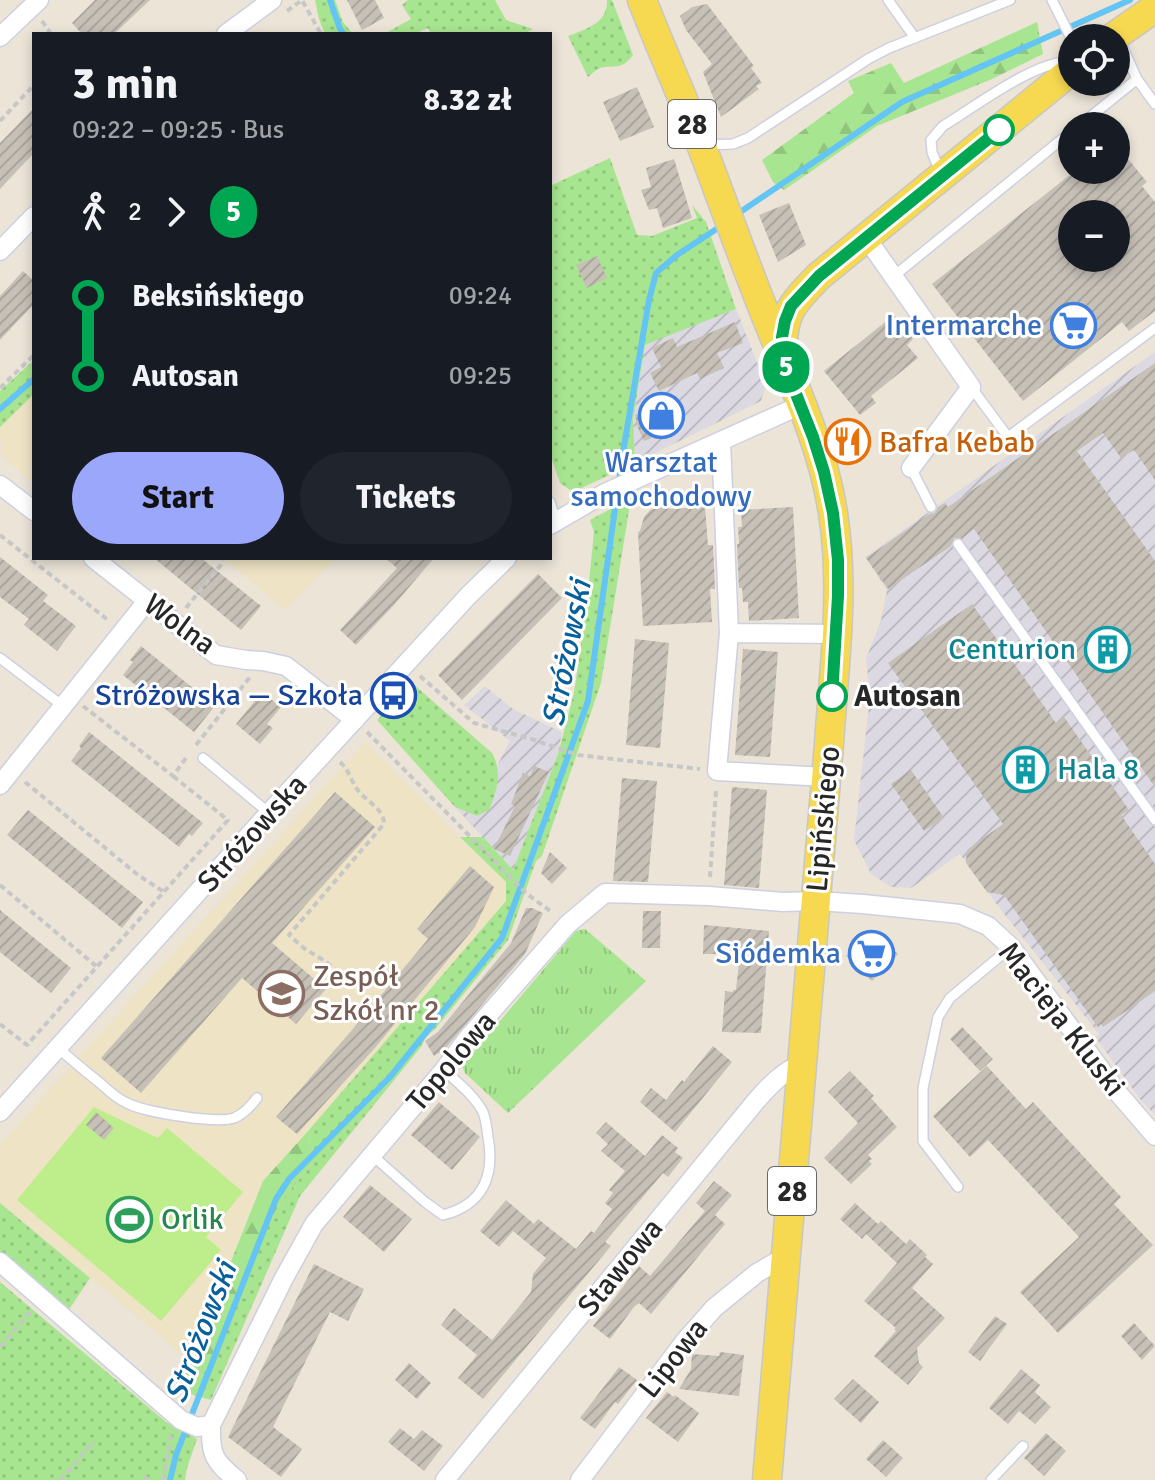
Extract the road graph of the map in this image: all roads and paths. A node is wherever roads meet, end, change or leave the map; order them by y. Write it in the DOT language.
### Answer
graph roads {
  1 [pos="272,0"];
  2 [pos="302,0"];
  3 [pos="642,0"];
  4 [pos="888,0"];
  5 [pos="1010,0"];
  6 [pos="1052,0"];
  7 [pos="39,8"];
  8 [pos="1155,8"];
  9 [pos="1065,24"];
  10 [pos="1130,25"];
  11 [pos="50,32"];
  12 [pos="229,32"];
  13 [pos="320,32"];
  14 [pos="0,37"];
  15 [pos="915,38"];
  16 [pos="1058,62"];
  17 [pos="1130,66"];
  18 [pos="1137,79"];
  19 [pos="1058,81"];
  20 [pos="32,87"];
  21 [pos="1155,104"];
  22 [pos="1096,112"];
  23 [pos="0,121"];
  24 [pos="1058,142"];
  25 [pos="701,144"];
  26 [pos="941,176"];
  27 [pos="32,218"];
  28 [pos="865,236"];
  29 [pos="0,251"];
  30 [pos="740,252"];
  31 [pos="819,276"];
  32 [pos="894,276"];
  33 [pos="1155,328"];
  34 [pos="32,357"];
  35 [pos="783,361"];
  36 [pos="971,387"];
  37 [pos="0,388"];
  38 [pos="801,405"];
  39 [pos="721,441"];
  40 [pos="911,468"];
  41 [pos="0,485"];
  42 [pos="931,507"];
  43 [pos="32,509"];
  44 [pos="553,523"];
  45 [pos="0,535"];
  46 [pos="958,544"];
  47 [pos="96,560"];
  48 [pos="505,560"];
  49 [pos="224,561"];
  50 [pos="147,601"];
  51 [pos="182,613"];
  52 [pos="111,622"];
  53 [pos="729,633"];
  54 [pos="837,634"];
  55 [pos="0,658"];
  56 [pos="406,663"];
  57 [pos="254,672"];
  58 [pos="66,701"];
  59 [pos="355,720"];
  60 [pos="203,758"];
  61 [pos="338,761"];
  62 [pos="717,771"];
  63 [pos="173,776"];
  64 [pos="826,777"];
  65 [pos="6,778"];
  66 [pos="269,813"];
  67 [pos="1155,820"];
  68 [pos="0,885"];
  69 [pos="164,892"];
  70 [pos="709,896"];
  71 [pos="816,901"];
  72 [pos="568,924"];
  73 [pos="1011,947"];
  74 [pos="96,966"];
  75 [pos="354,986"];
  76 [pos="0,1024"];
  77 [pos="58,1048"];
  78 [pos="803,1063"];
  79 [pos="444,1070"];
  80 [pos="257,1098"];
  81 [pos="0,1112"];
  82 [pos="1155,1136"];
  83 [pos="372,1155"];
  84 [pos="958,1187"];
  85 [pos="786,1256"];
  86 [pos="0,1262"];
  87 [pos="30,1312"];
  88 [pos="0,1347"];
  89 [pos="192,1422"];
  90 [pos="94,1441"];
  91 [pos="1023,1446"];
  92 [pos="61,1480"];
  93 [pos="163,1480"];
  94 [pos="237,1480"];
  95 [pos="445,1480"];
  96 [pos="580,1480"];
  97 [pos="767,1480"];
  98 [pos="991,1480"];
  1 -- 12 [label="street"];
  2 -- 13 [label="path"];
  3 -- 25 [label="main road, Lipińskiego / 28"];
  4 -- 15 [label="lane"];
  5 -- 15 [label="lane"];
  6 -- 9 [label="lane"];
  7 -- 11 [label="path"];
  7 -- 14 [label="street"];
  8 -- 10 [label="main road"];
  15 -- 25 [label="lane"];
  16 -- 26 [label="lane"];
  17 -- 18 [label="lane"];
  18 -- 21 [label="lane"];
  18 -- 22 [label="lane"];
  19 -- 26 [label="main road, 28"];
  20 -- 23 [label="path"];
  24 -- 32 [label="lane"];
  25 -- 30 [label="main road, Lipińskiego / 28"];
  26 -- 28 [label="main road, 28"];
  27 -- 29 [label="street"];
  28 -- 31 [label="main road, 28"];
  28 -- 32 [label="street"];
  30 -- 31 [label="main road"];
  30 -- 35 [label="main road, Lipińskiego / 28"];
  31 -- 35 [label="main road, 28"];
  32 -- 36 [label="street"];
  33 -- 36 [label="lane"];
  34 -- 37 [label="path"];
  35 -- 38 [label="main road, Lipińskiego / 28"];
  36 -- 40 [label="street"];
  38 -- 39 [label="street"];
  38 -- 54 [label="main road, Lipińskiego / 28"];
  39 -- 44 [label="street"];
  39 -- 53 [label="street"];
  40 -- 42 [label="lane"];
  41 -- 43 [label="street"];
  45 -- 52 [label="path"];
  46 -- 67 [label="lane"];
  47 -- 50 [label="street, Wolna"];
  48 -- 56 [label="street, Stróżowska"];
  49 -- 51 [label="path"];
  50 -- 58 [label="street"];
  50 -- 59 [label="street, Wolna"];
  53 -- 54 [label="street"];
  53 -- 62 [label="street"];
  54 -- 64 [label="main road, Lipińskiego / 28"];
  55 -- 58 [label="lane"];
  56 -- 59 [label="street, Stróżowska"];
  56 -- 62 [label="path"];
  57 -- 63 [label="path"];
  58 -- 63 [label="path"];
  58 -- 65 [label="street"];
  59 -- 66 [label="street, Stróżowska"];
  59 -- 72 [label="path"];
  60 -- 66 [label="lane"];
  61 -- 75 [label="path"];
  62 -- 64 [label="street"];
  62 -- 70 [label="path"];
  63 -- 69 [label="path"];
  64 -- 71 [label="main road, Lipińskiego / 28"];
  65 -- 69 [label="path"];
  66 -- 77 [label="street, Stróżowska"];
  68 -- 74 [label="path"];
  69 -- 74 [label="path"];
  70 -- 71 [label="street, Topolowa"];
  70 -- 72 [label="street, Topolowa"];
  71 -- 73 [label="street, Macieja Kluski"];
  71 -- 78 [label="main road, Lipińskiego / 28"];
  72 -- 79 [label="street, Topolowa"];
  73 -- 82 [label="street, Macieja Kluski"];
  73 -- 84 [label="lane"];
  74 -- 76 [label="path"];
  77 -- 80 [label="lane"];
  77 -- 81 [label="street, Stróżowska"];
  78 -- 85 [label="main road, Lipińskiego / 28"];
  78 -- 95 [label="street, Stawowa"];
  79 -- 83 [label="street, Topolowa"];
  79 -- 83 [label="lane"];
  83 -- 89 [label="street, Topolowa"];
  85 -- 96 [label="street, Lipowa"];
  85 -- 97 [label="main road, Lipińskiego / 28"];
  86 -- 89 [label="street"];
  87 -- 88 [label="path"];
  89 -- 93 [label="path"];
  89 -- 94 [label="street"];
  90 -- 92 [label="path"];
  91 -- 98 [label="lane"];
}
